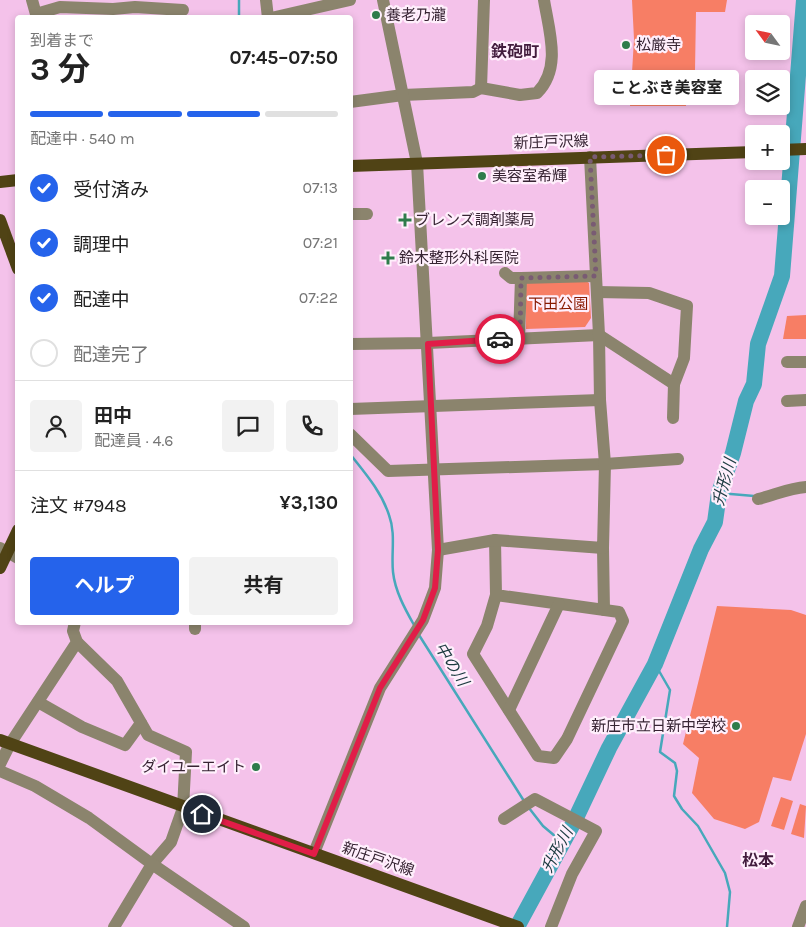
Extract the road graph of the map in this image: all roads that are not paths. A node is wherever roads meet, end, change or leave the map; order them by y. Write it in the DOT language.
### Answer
graph roads {
  1 [pos="32,0"];
  2 [pos="266,0"];
  3 [pos="350,0"];
  4 [pos="383,0"];
  5 [pos="484,0"];
  6 [pos="544,0"];
  7 [pos="113,9"];
  8 [pos="184,9"];
  9 [pos="36,15"];
  10 [pos="39,15"];
  11 [pos="268,15"];
  12 [pos="282,15"];
  13 [pos="481,88"];
  14 [pos="403,95"];
  15 [pos="353,99"];
  16 [pos="806,149"];
  17 [pos="790,150"];
  18 [pos="745,152"];
  19 [pos="590,157"];
  20 [pos="417,163"];
  21 [pos="353,166"];
  22 [pos="15,180"];
  23 [pos="0,182"];
  24 [pos="353,214"];
  25 [pos="367,214"];
  26 [pos="0,220"];
  27 [pos="15,261"];
  28 [pos="505,273"];
  29 [pos="596,276"];
  30 [pos="521,278"];
  31 [pos="597,292"];
  32 [pos="599,335"];
  33 [pos="520,338"];
  34 [pos="353,344"];
  35 [pos="428,344"];
  36 [pos="787,362"];
  37 [pos="806,362"];
  38 [pos="674,384"];
  39 [pos="600,400"];
  40 [pos="806,400"];
  41 [pos="787,401"];
  42 [pos="430,407"];
  43 [pos="353,410"];
  44 [pos="673,418"];
  45 [pos="353,437"];
  46 [pos="678,459"];
  47 [pos="605,464"];
  48 [pos="432,471"];
  49 [pos="806,487"];
  50 [pos="758,499"];
  51 [pos="15,537"];
  52 [pos="494,540"];
  53 [pos="603,548"];
  54 [pos="438,550"];
  55 [pos="8,552"];
  56 [pos="0,568"];
  57 [pos="496,595"];
  58 [pos="559,604"];
  59 [pos="604,610"];
  60 [pos="74,625"];
  61 [pos="77,642"];
  62 [pos="38,702"];
  63 [pos="509,710"];
  64 [pos="141,724"];
  65 [pos="5,742"];
  66 [pos="0,764"];
  67 [pos="0,771"];
  68 [pos="183,808"];
  69 [pos="504,819"];
  70 [pos="314,854"];
  71 [pos="152,864"];
  72 [pos="806,906"];
  73 [pos="114,927"];
  74 [pos="244,927"];
  75 [pos="518,927"];
  76 [pos="551,927"];
  77 [pos="798,927"];
  1 -- 9 [label="street"];
  2 -- 11 [label="street"];
  3 -- 12 [label="street"];
  4 -- 14 [label="street"];
  5 -- 13 [label="street"];
  6 -- 13 [label="street"];
  7 -- 8 [label="street"];
  7 -- 10 [label="street"];
  13 -- 14 [label="street"];
  14 -- 15 [label="street"];
  14 -- 20 [label="street"];
  16 -- 17 [label="main road"];
  18 -- 19 [label="main road, 新庄戸沢線"];
  19 -- 20 [label="main road, 新庄戸沢線"];
  19 -- 29 [label="street"];
  20 -- 21 [label="main road, 新庄戸沢線"];
  20 -- 35 [label="street"];
  22 -- 23 [label="main road"];
  24 -- 25 [label="street"];
  26 -- 27 [label="main road"];
  28 -- 30 [label="street"];
  29 -- 30 [label="street"];
  29 -- 31 [label="street"];
  30 -- 33 [label="street"];
  31 -- 32 [label="street"];
  31 -- 38 [label="street"];
  32 -- 33 [label="street"];
  32 -- 38 [label="street"];
  32 -- 39 [label="street"];
  33 -- 35 [label="street"];
  34 -- 35 [label="street"];
  35 -- 42 [label="street"];
  36 -- 37 [label="street"];
  38 -- 44 [label="street"];
  39 -- 42 [label="street"];
  39 -- 47 [label="street"];
  40 -- 41 [label="street"];
  42 -- 43 [label="street"];
  42 -- 48 [label="street"];
  45 -- 48 [label="street"];
  46 -- 47 [label="street"];
  47 -- 48 [label="street"];
  47 -- 53 [label="street"];
  48 -- 54 [label="street"];
  49 -- 50 [label="street"];
  51 -- 55 [label="main road"];
  52 -- 53 [label="street"];
  52 -- 54 [label="street"];
  52 -- 57 [label="street"];
  53 -- 59 [label="street"];
  54 -- 70 [label="street"];
  55 -- 56 [label="main road"];
  57 -- 58 [label="street"];
  57 -- 63 [label="street"];
  58 -- 59 [label="street"];
  58 -- 63 [label="street"];
  59 -- 63 [label="street"];
  60 -- 61 [label="street"];
  61 -- 62 [label="street"];
  61 -- 64 [label="street"];
  62 -- 64 [label="street"];
  62 -- 65 [label="street"];
  64 -- 68 [label="street"];
  65 -- 66 [label="street"];
  65 -- 68 [label="main road, 新庄戸沢線"];
  67 -- 71 [label="street"];
  68 -- 70 [label="main road, 新庄戸沢線"];
  68 -- 71 [label="street"];
  69 -- 76 [label="street"];
  70 -- 75 [label="main road, 新庄戸沢線"];
  71 -- 73 [label="street"];
  71 -- 74 [label="street"];
  72 -- 77 [label="street"];
}
